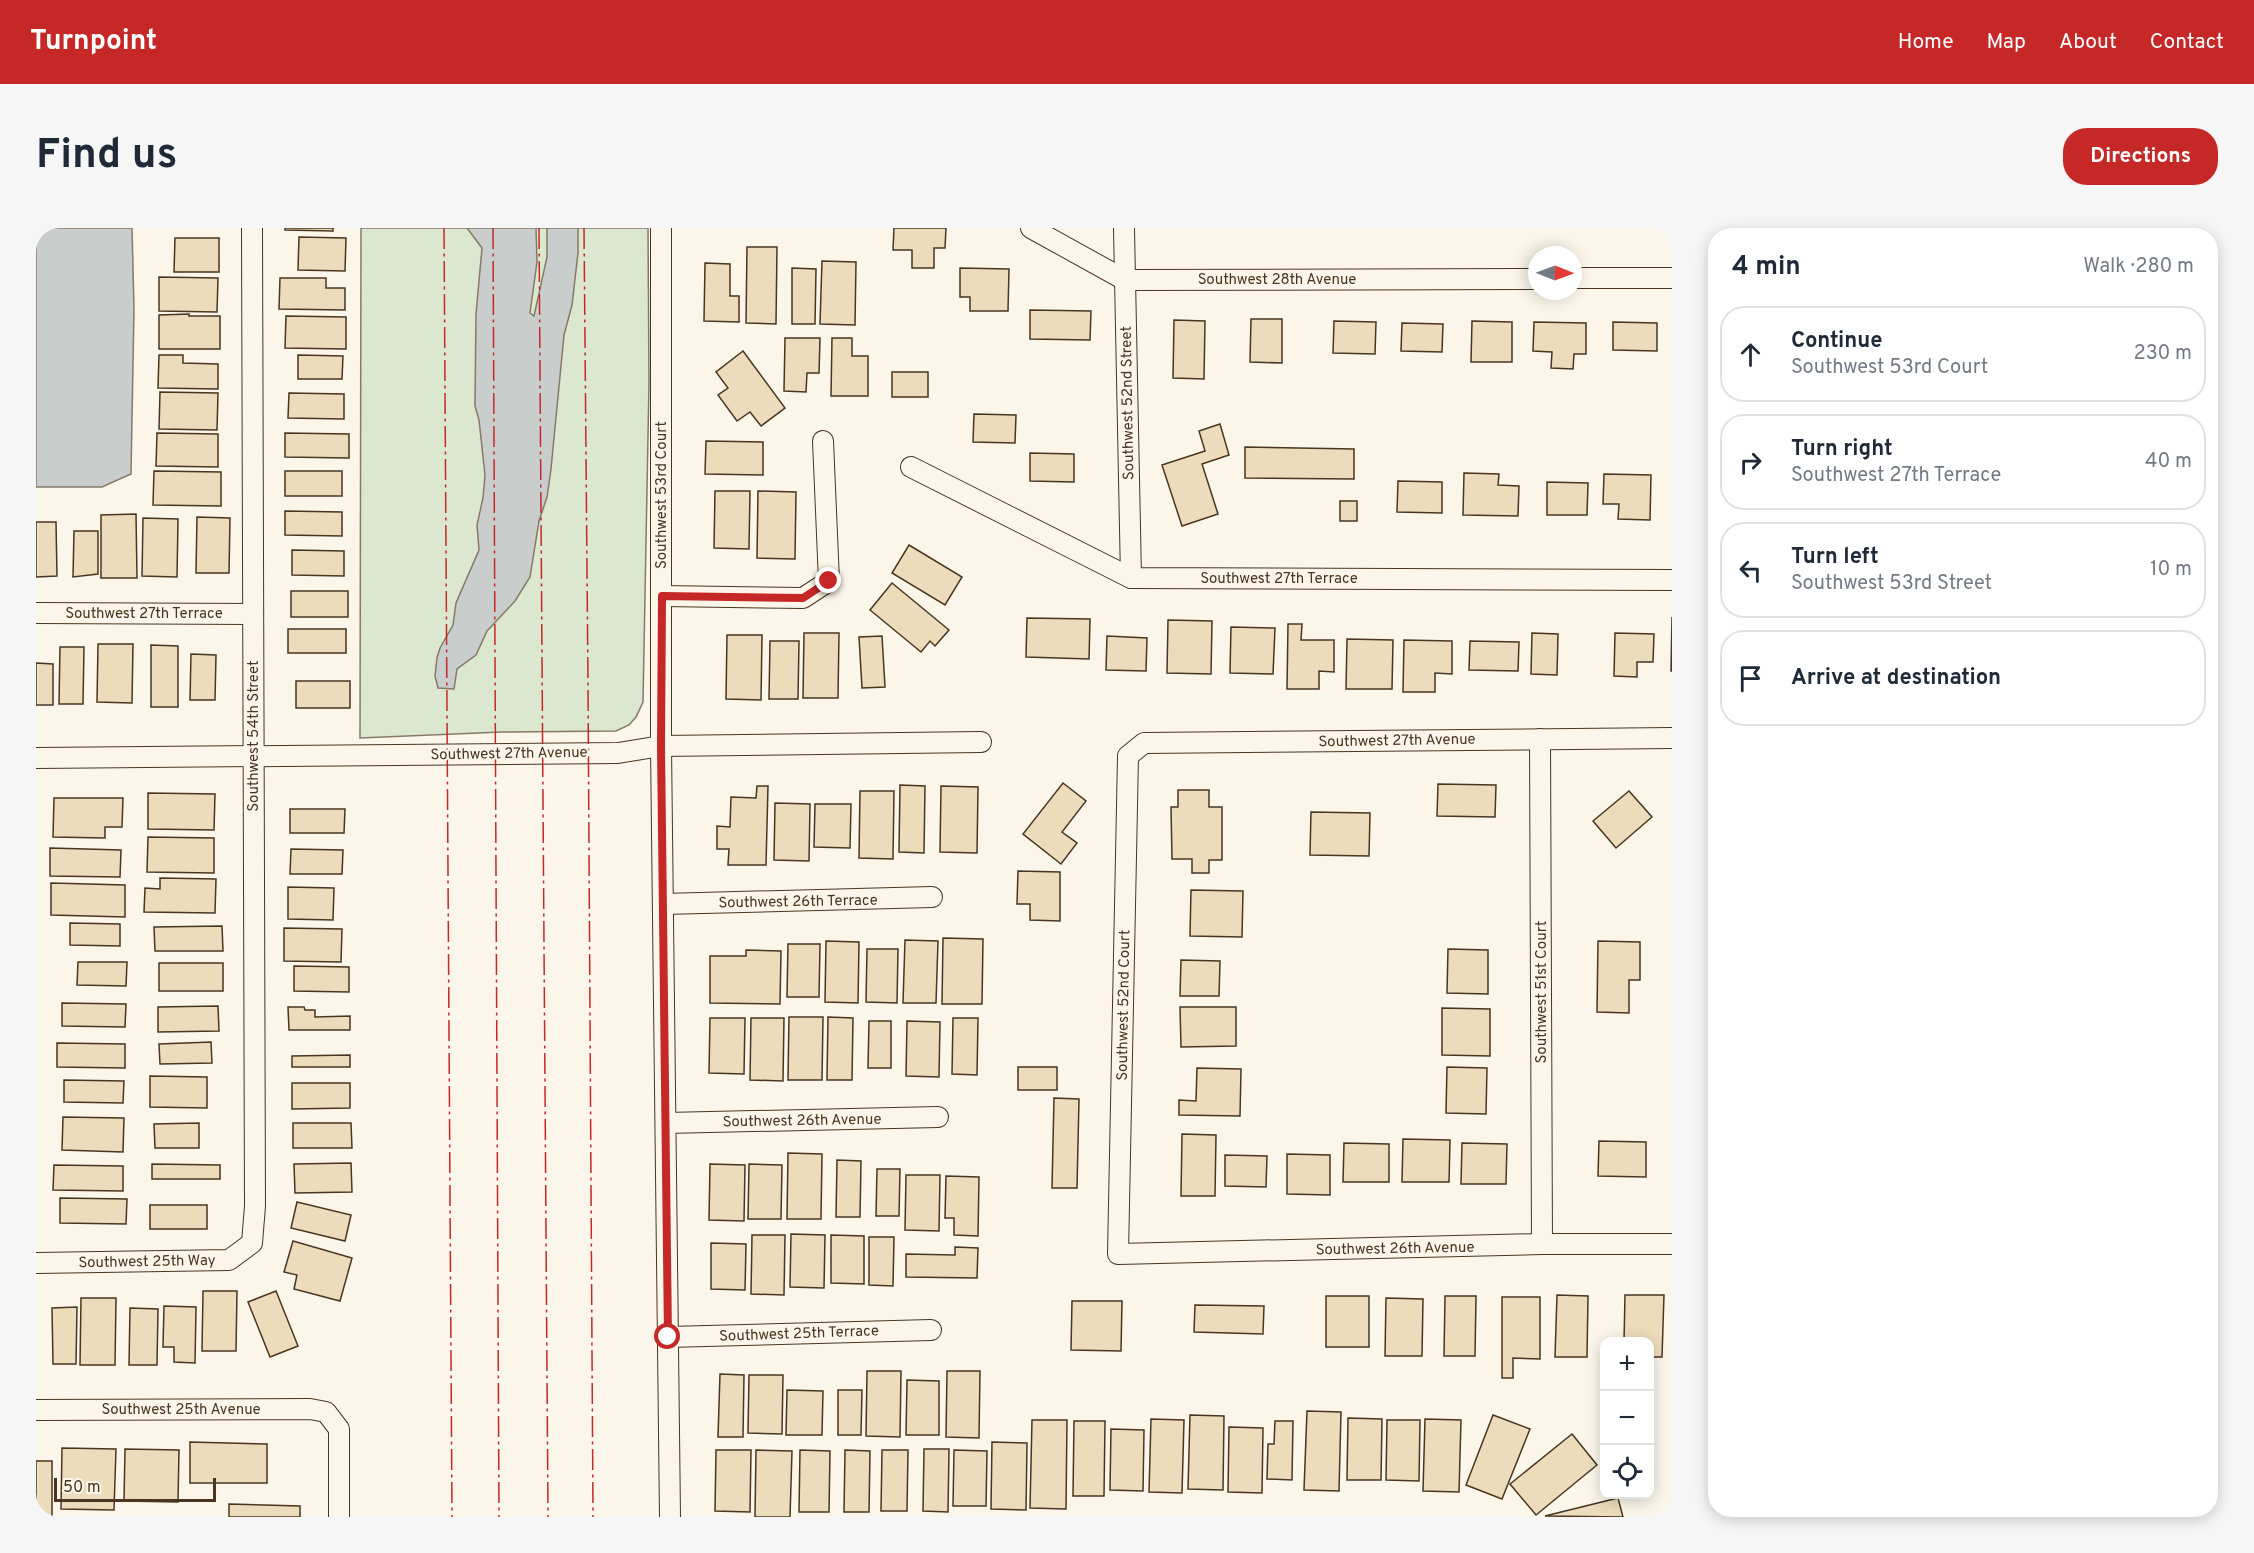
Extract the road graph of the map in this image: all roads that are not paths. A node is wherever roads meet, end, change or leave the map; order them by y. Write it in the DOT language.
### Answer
graph roads {
  1 [pos="252,228"];
  2 [pos="661,228"];
  3 [pos="1031,228"];
  4 [pos="1124,228"];
  5 [pos="1582,278"];
  6 [pos="1672,278"];
  7 [pos="1528,279"];
  8 [pos="1125,280"];
  9 [pos="823,441"];
  10 [pos="911,467"];
  11 [pos="1131,578"];
  12 [pos="1672,580"];
  13 [pos="662,596"];
  14 [pos="36,613"];
  15 [pos="253,614"];
  16 [pos="1672,738"];
  17 [pos="1540,739"];
  18 [pos="981,742"];
  19 [pos="661,746"];
  20 [pos="254,756"];
  21 [pos="1128,756"];
  22 [pos="36,758"];
  23 [pos="932,897"];
  24 [pos="663,904"];
  25 [pos="938,1117"];
  26 [pos="666,1124"];
  27 [pos="252,1243"];
  28 [pos="1542,1244"];
  29 [pos="1672,1244"];
  30 [pos="1118,1254"];
  31 [pos="36,1263"];
  32 [pos="931,1330"];
  33 [pos="668,1337"];
  34 [pos="36,1410"];
  35 [pos="339,1517"];
  36 [pos="670,1517"];
  1 -- 15 [label="street, Southwest 54th Street"];
  2 -- 13 [label="street, Southwest 53rd Court"];
  3 -- 8 [label="street, Southwest 28th Avenue"];
  4 -- 8 [label="street, Southwest 52nd Street"];
  5 -- 6 [label="street"];
  7 -- 8 [label="street, Southwest 28th Avenue"];
  8 -- 11 [label="street, Southwest 52nd Street"];
  9 -- 13 [label="street"];
  10 -- 11 [label="street, Southwest 27th Terrace"];
  11 -- 12 [label="street, Southwest 27th Terrace"];
  13 -- 19 [label="street, Southwest 53rd Court"];
  14 -- 15 [label="street, Southwest 27th Terrace"];
  15 -- 20 [label="street, Southwest 54th Street"];
  16 -- 17 [label="street, Southwest 27th Avenue"];
  17 -- 21 [label="street, Southwest 27th Avenue"];
  17 -- 28 [label="street, Southwest 51st Court"];
  18 -- 19 [label="street, Southwest 27th Avenue"];
  19 -- 20 [label="street, Southwest 27th Avenue"];
  19 -- 24 [label="street, Southwest 53rd Court"];
  20 -- 22 [label="street, Southwest 27th Avenue"];
  20 -- 27 [label="street, Southwest 54th Street"];
  21 -- 30 [label="street, Southwest 52nd Court"];
  23 -- 24 [label="street, Southwest 26th Terrace"];
  24 -- 26 [label="street, Southwest 53rd Court"];
  25 -- 26 [label="street, Southwest 26th Avenue"];
  26 -- 33 [label="street, Southwest 53rd Court"];
  27 -- 31 [label="street, Southwest 25th Way"];
  28 -- 29 [label="street, Southwest 26th Avenue"];
  28 -- 30 [label="street, Southwest 26th Avenue"];
  32 -- 33 [label="street, Southwest 25th Terrace"];
  33 -- 36 [label="street, Southwest 53rd Court"];
  34 -- 35 [label="street, Southwest 25th Avenue"];
}
